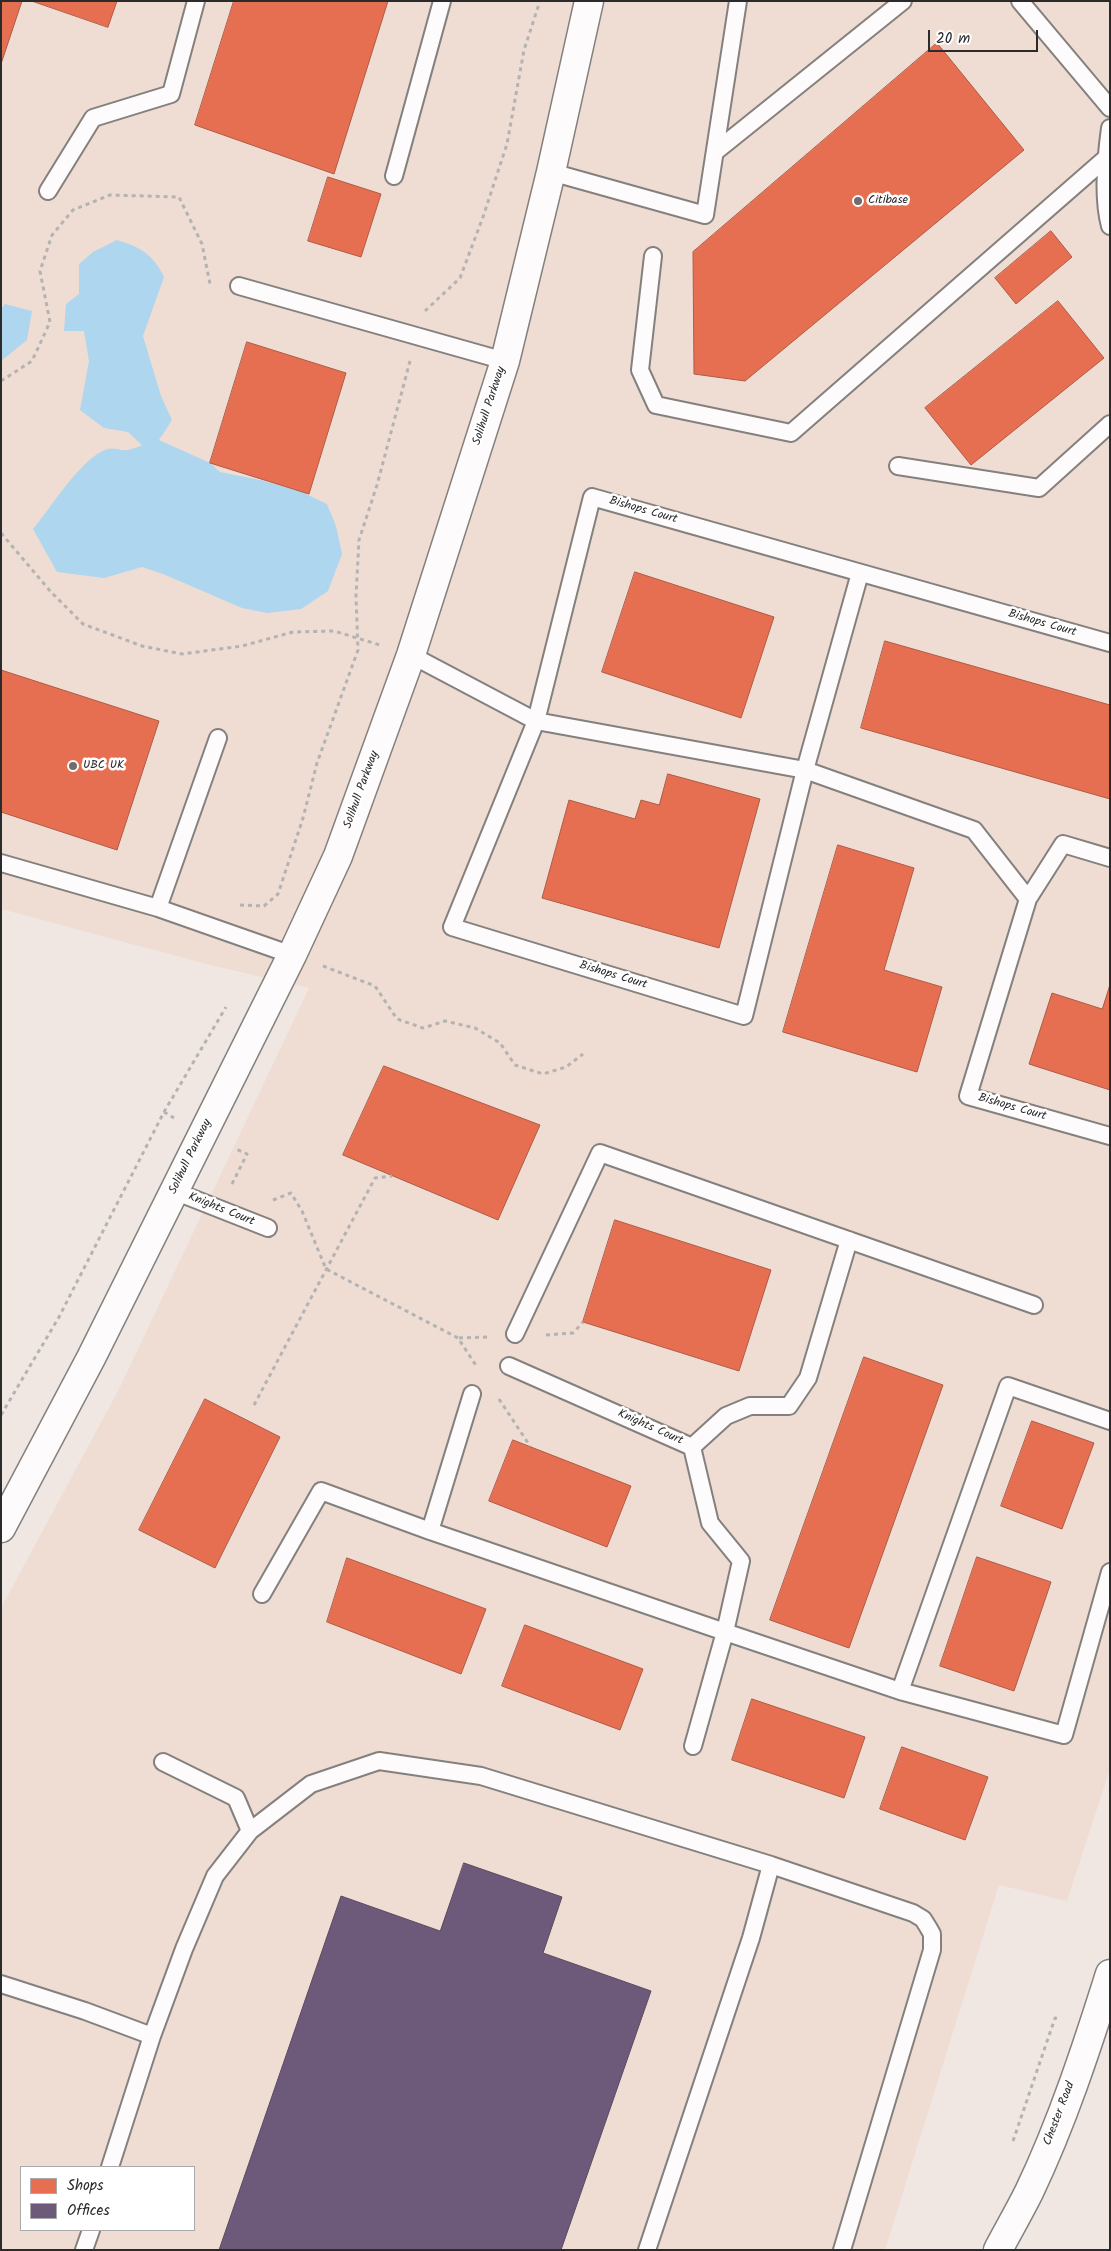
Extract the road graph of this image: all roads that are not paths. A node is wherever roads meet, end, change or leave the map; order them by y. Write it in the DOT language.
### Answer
graph roads {
  1 [pos="196,1"];
  2 [pos="442,1"];
  3 [pos="589,1"];
  4 [pos="738,1"];
  5 [pos="903,1"];
  6 [pos="1020,1"];
  7 [pos="1110,108"];
  8 [pos="1110,128"];
  9 [pos="715,152"];
  10 [pos="1106,158"];
  11 [pos="551,172"];
  12 [pos="394,176"];
  13 [pos="48,191"];
  14 [pos="1110,226"];
  15 [pos="653,256"];
  16 [pos="239,286"];
  17 [pos="504,360"];
  18 [pos="1110,424"];
  19 [pos="898,466"];
  20 [pos="860,572"];
  21 [pos="1110,643"];
  22 [pos="411,655"];
  23 [pos="536,721"];
  24 [pos="218,738"];
  25 [pos="805,770"];
  26 [pos="1110,858"];
  27 [pos="1,863"];
  28 [pos="1028,899"];
  29 [pos="158,908"];
  30 [pos="292,954"];
  31 [pos="1110,1136"];
  32 [pos="174,1191"];
  33 [pos="268,1228"];
  34 [pos="849,1240"];
  35 [pos="1034,1305"];
  36 [pos="515,1334"];
  37 [pos="509,1366"];
  38 [pos="472,1394"];
  39 [pos="1110,1422"];
  40 [pos="692,1447"];
  41 [pos="1,1528"];
  42 [pos="430,1531"];
  43 [pos="1110,1572"];
  44 [pos="262,1594"];
  45 [pos="725,1632"];
  46 [pos="900,1690"];
  47 [pos="693,1746"];
  48 [pos="162,1762"];
  49 [pos="250,1831"];
  50 [pos="771,1865"];
  51 [pos="1110,1974"];
  52 [pos="1,1984"];
  53 [pos="152,2036"];
  54 [pos="110,2166"];
  55 [pos="1029,2192"];
  56 [pos="91,2231"];
  57 [pos="84,2250"];
  58 [pos="647,2250"];
  59 [pos="842,2250"];
  60 [pos="998,2250"];
  61 [pos="1010,2250"];
  1 -- 13 [label="lane"];
  2 -- 12 [label="lane"];
  3 -- 11 [label="main road, Solihull Parkway"];
  4 -- 9 [label="lane"];
  5 -- 9 [label="lane"];
  6 -- 7 [label="lane"];
  8 -- 10 [label="lane"];
  9 -- 11 [label="lane"];
  10 -- 14 [label="lane"];
  10 -- 15 [label="lane"];
  11 -- 17 [label="main road, Solihull Parkway"];
  16 -- 17 [label="lane"];
  17 -- 22 [label="main road, Solihull Parkway"];
  18 -- 19 [label="lane"];
  20 -- 21 [label="lane, Bishops Court"];
  20 -- 23 [label="lane, Bishops Court"];
  20 -- 25 [label="lane, Bishops Court"];
  22 -- 23 [label="lane"];
  22 -- 30 [label="main road, Solihull Parkway"];
  23 -- 25 [label="lane"];
  23 -- 25 [label="lane, Bishops Court"];
  24 -- 29 [label="lane"];
  25 -- 28 [label="lane"];
  26 -- 28 [label="lane, Bishops Court"];
  27 -- 29 [label="lane"];
  28 -- 31 [label="lane, Bishops Court"];
  29 -- 30 [label="lane"];
  30 -- 32 [label="main road, Solihull Parkway"];
  32 -- 33 [label="lane, Knights Court"];
  32 -- 41 [label="main road, Solihull Parkway"];
  34 -- 35 [label="lane"];
  34 -- 36 [label="lane"];
  34 -- 40 [label="lane, Knights Court"];
  37 -- 40 [label="lane, Knights Court"];
  38 -- 42 [label="lane"];
  39 -- 46 [label="lane"];
  40 -- 45 [label="lane"];
  42 -- 44 [label="lane"];
  42 -- 45 [label="lane"];
  43 -- 46 [label="lane"];
  45 -- 46 [label="lane"];
  45 -- 47 [label="lane"];
  48 -- 49 [label="lane"];
  49 -- 50 [label="lane"];
  49 -- 53 [label="lane"];
  50 -- 58 [label="lane"];
  50 -- 59 [label="lane"];
  51 -- 55 [label="main road, Chester Road"];
  52 -- 53 [label="lane"];
  53 -- 54 [label="lane"];
  55 -- 60 [label="main road, Chester Road"];
  55 -- 61 [label="main road"];
  56 -- 57 [label="lane"];
}
